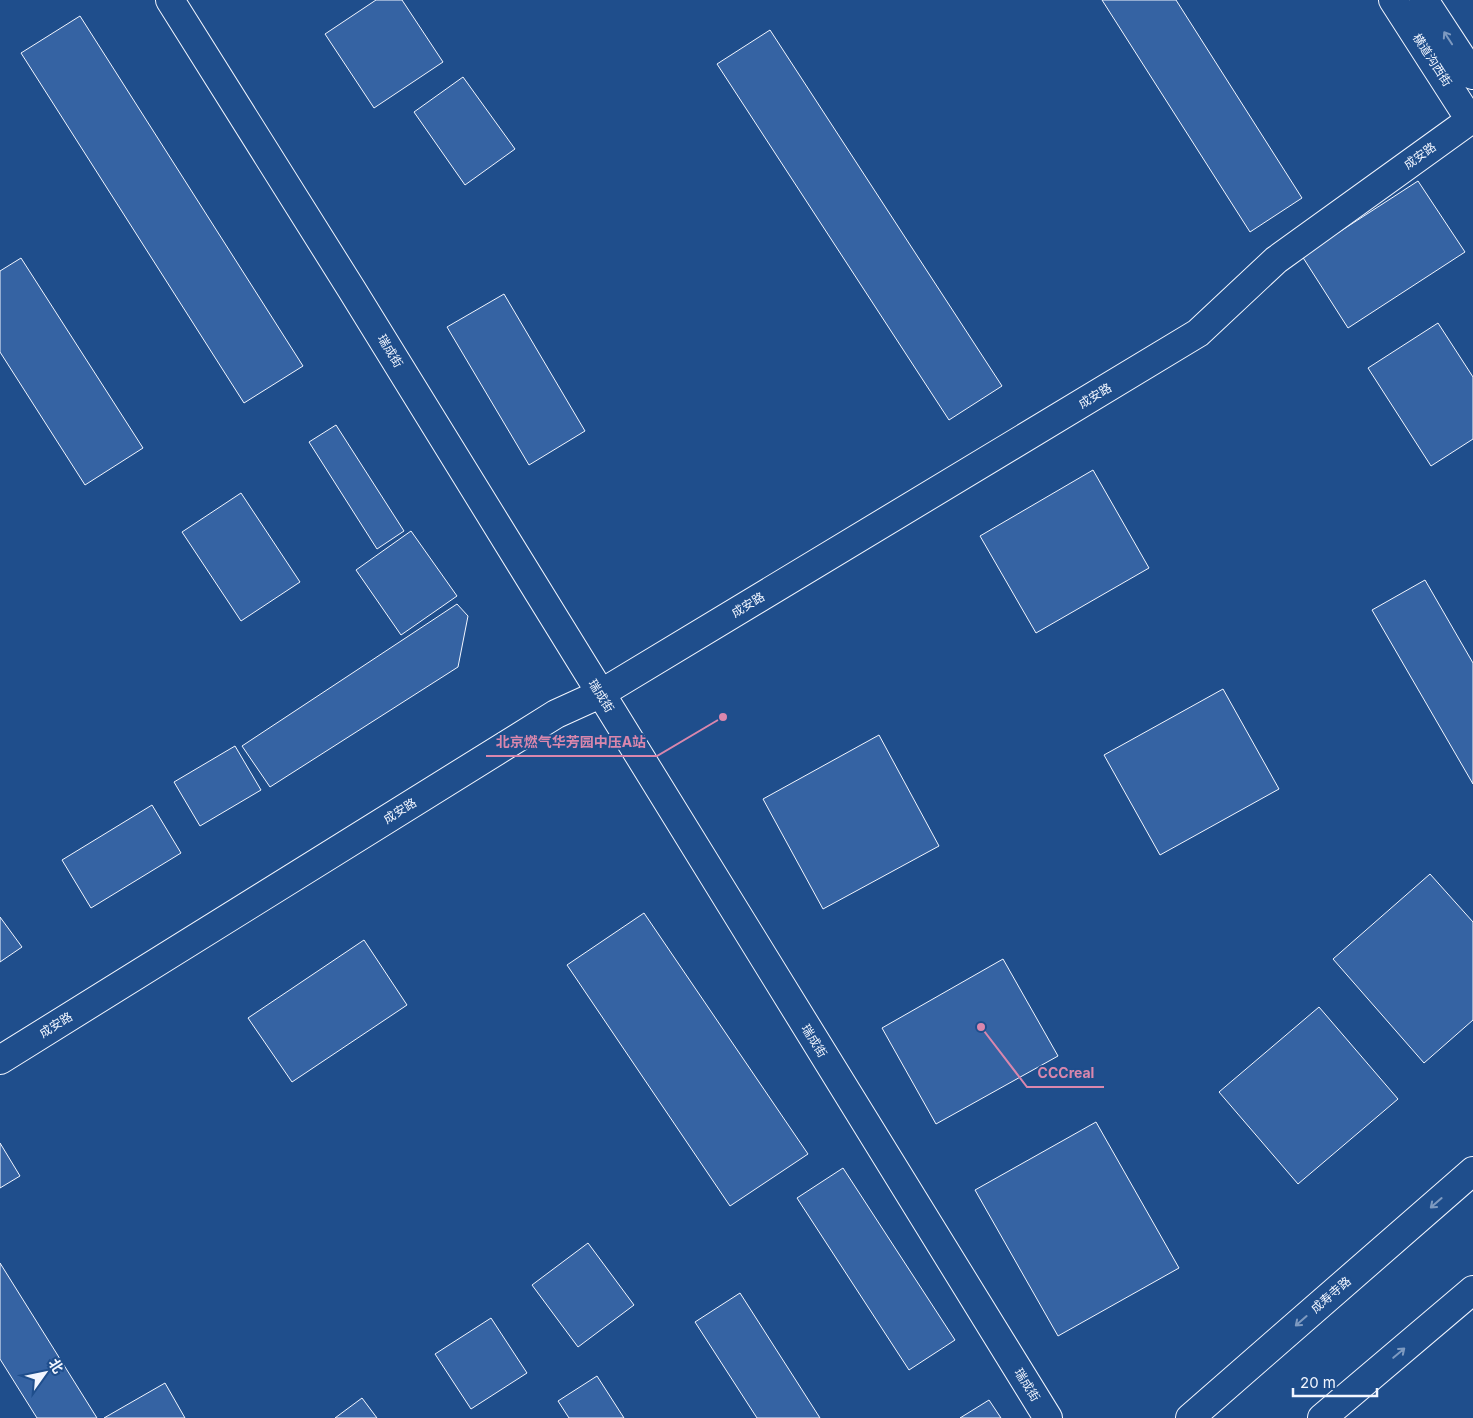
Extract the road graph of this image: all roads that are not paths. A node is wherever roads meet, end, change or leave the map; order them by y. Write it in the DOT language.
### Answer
graph roads {
  1 [pos="170,0"];
  2 [pos="1393,0"];
  3 [pos="1424,0"];
  4 [pos="1473,76"];
  5 [pos="1472,119"];
  6 [pos="600,694"];
  7 [pos="0,1060"];
  8 [pos="1473,1171"];
  9 [pos="1473,1290"];
  10 [pos="1048,1418"];
  11 [pos="1190,1418"];
  12 [pos="1322,1418"];
  1 -- 6 [label="street, 瑞成街"];
  2 -- 5 [label="street, 横道沟西街"];
  4 -- 3 [label="street, 横道沟西街, one-way"];
  5 -- 6 [label="street, 成安路"];
  6 -- 7 [label="street, 成安路"];
  6 -- 10 [label="street, 瑞成街"];
  8 -- 11 [label="street, 成寿寺路, one-way"];
  12 -- 9 [label="street, one-way"];
}
